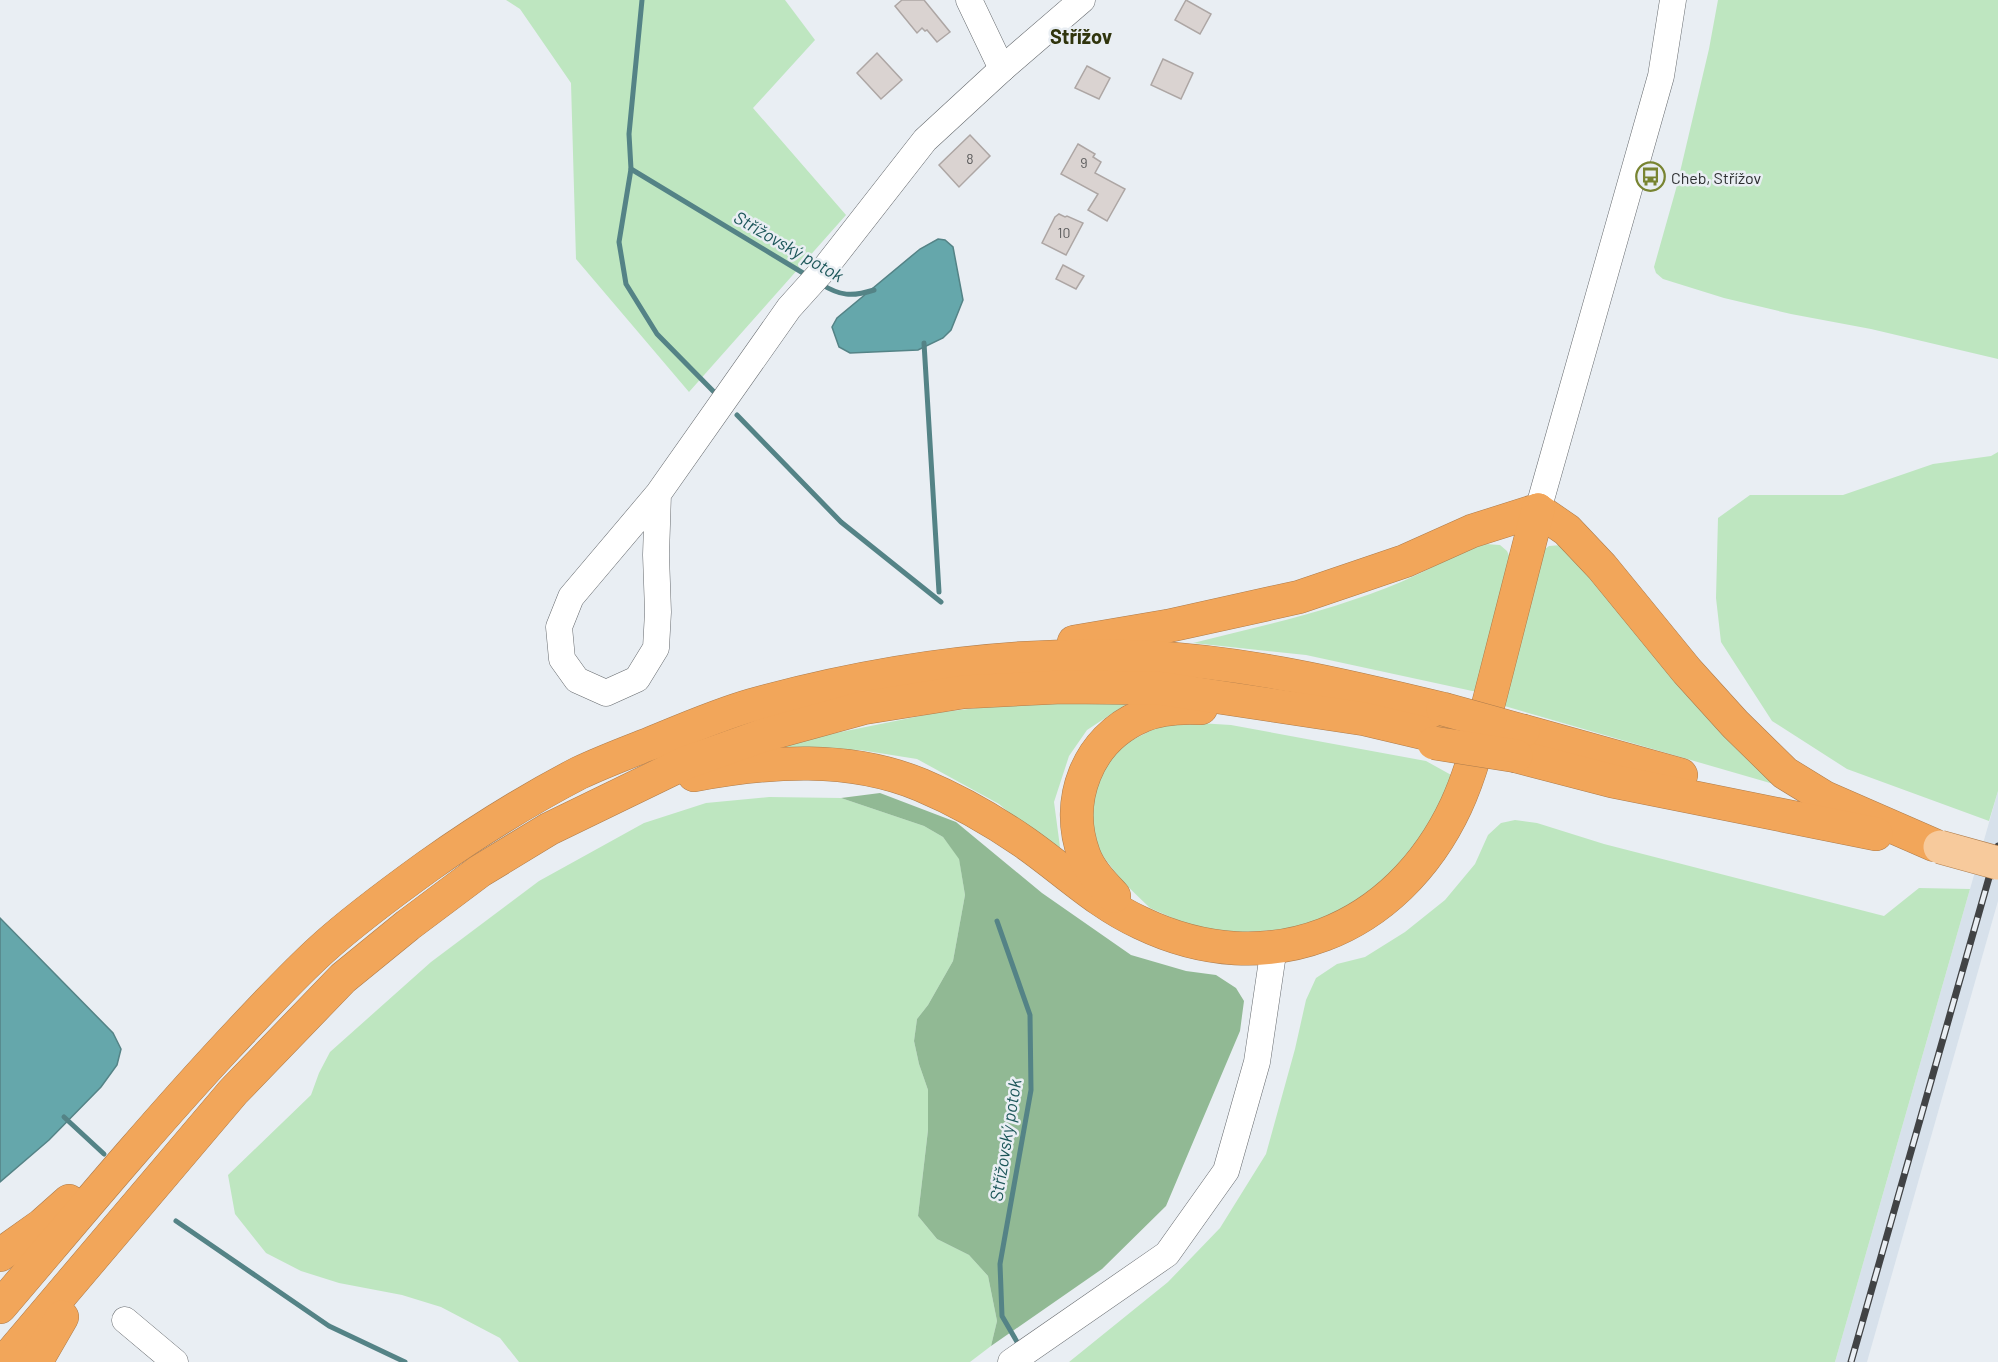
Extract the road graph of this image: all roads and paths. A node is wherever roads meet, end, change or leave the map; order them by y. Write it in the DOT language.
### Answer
graph roads {
  1 [pos="969,0"];
  2 [pos="1673,0"];
  3 [pos="1076,1"];
  4 [pos="1002,69"];
  5 [pos="658,494"];
  6 [pos="1538,510"];
  7 [pos="964,662"];
  8 [pos="1438,729"];
  9 [pos="637,785"];
  10 [pos="1937,846"];
  11 [pos="1998,863"];
  12 [pos="1179,937"];
  13 [pos="1274,947"];
  14 [pos="178,1099"];
  15 [pos="0,1256"];
  16 [pos="94,1257"];
  17 [pos="0,1307"];
  18 [pos="125,1320"];
  19 [pos="4,1362"];
  20 [pos="36,1362"];
  21 [pos="175,1362"];
  22 [pos="1011,1362"];
  1 -- 4 [label="street"];
  2 -- 6 [label="street"];
  3 -- 4 [label="street"];
  4 -- 5 [label="street"];
  5 -- 5 [label="street"];
  6 -- 7 [label="highway"];
  6 -- 10 [label="highway"];
  6 -- 13 [label="highway"];
  7 -- 8 [label="highway"];
  7 -- 14 [label="highway"];
  8 -- 9 [label="highway"];
  8 -- 10 [label="highway, bridge"];
  8 -- 12 [label="highway"];
  9 -- 12 [label="highway"];
  9 -- 16 [label="highway"];
  10 -- 11 [label="main road, bridge"];
  12 -- 13 [label="highway"];
  13 -- 22 [label="street"];
  14 -- 15 [label="highway"];
  14 -- 17 [label="highway"];
  16 -- 19 [label="highway"];
  16 -- 20 [label="highway"];
  18 -- 21 [label="street"];
}
